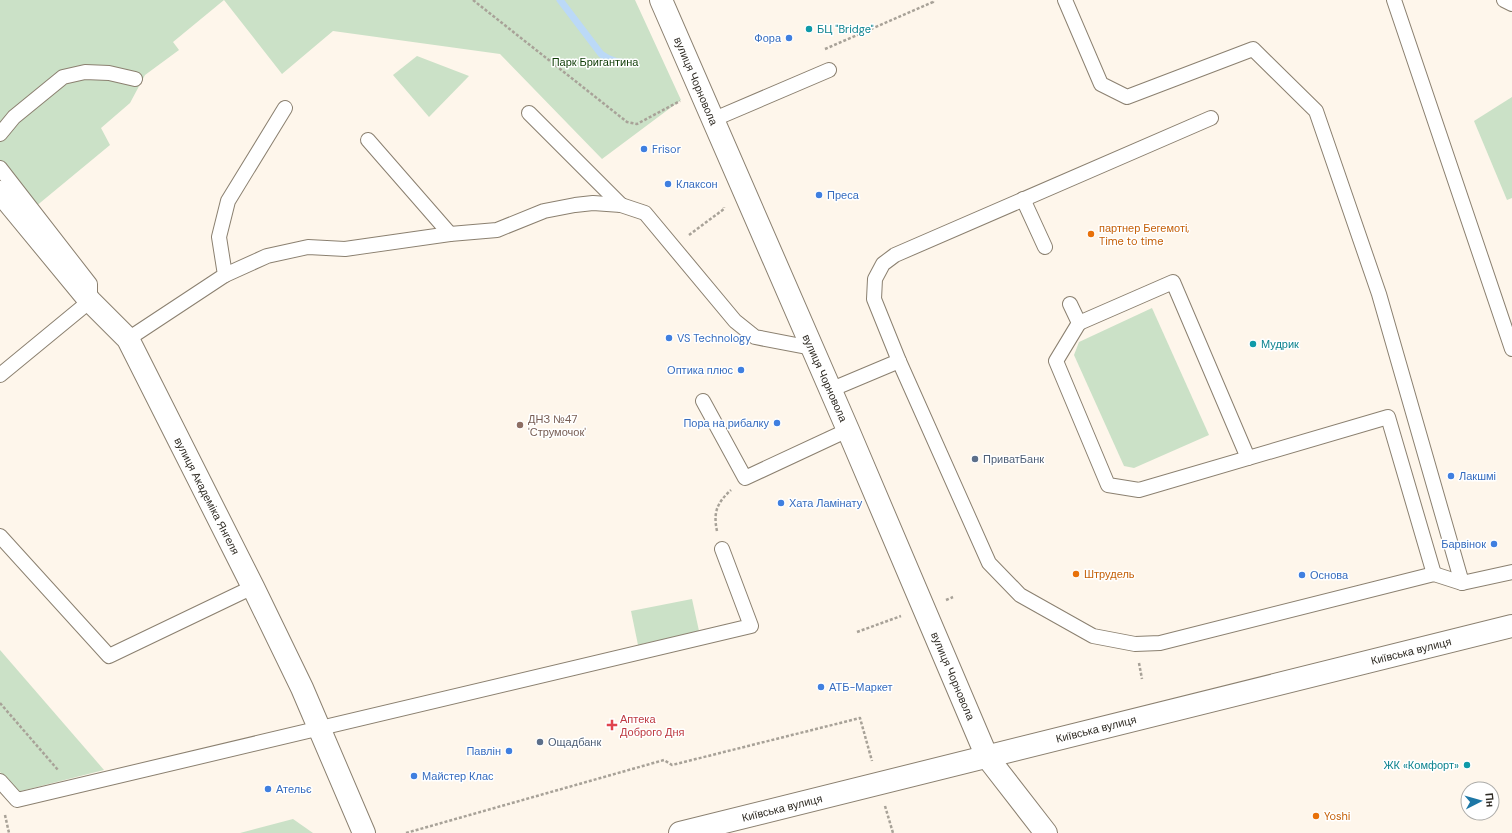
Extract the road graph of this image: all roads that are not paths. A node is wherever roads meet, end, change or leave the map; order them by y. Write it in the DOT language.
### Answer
graph roads {
  1 [pos="660,0"];
  2 [pos="1065,0"];
  3 [pos="1394,0"];
  4 [pos="1504,0"];
  5 [pos="1512,4"];
  6 [pos="829,70"];
  7 [pos="135,79"];
  8 [pos="284,108"];
  9 [pos="529,112"];
  10 [pos="1211,118"];
  11 [pos="712,120"];
  12 [pos="0,134"];
  13 [pos="368,140"];
  14 [pos="0,168"];
  15 [pos="0,192"];
  16 [pos="1023,199"];
  17 [pos="621,205"];
  18 [pos="450,234"];
  19 [pos="1045,247"];
  20 [pos="224,275"];
  21 [pos="90,301"];
  22 [pos="1070,304"];
  23 [pos="1079,323"];
  24 [pos="128,339"];
  25 [pos="812,348"];
  26 [pos="1512,349"];
  27 [pos="899,361"];
  28 [pos="0,375"];
  29 [pos="830,390"];
  30 [pos="703,401"];
  31 [pos="848,430"];
  32 [pos="1248,458"];
  33 [pos="0,536"];
  34 [pos="722,549"];
  35 [pos="1512,572"];
  36 [pos="1434,574"];
  37 [pos="1462,583"];
  38 [pos="253,587"];
  39 [pos="1512,626"];
  40 [pos="319,728"];
  41 [pos="987,757"];
  42 [pos="0,781"];
  43 [pos="364,833"];
  44 [pos="680,833"];
  45 [pos="1046,833"];
  1 -- 11 [label="main road, вулиця Чорновола"];
  2 -- 37 [label="lane"];
  3 -- 26 [label="lane"];
  4 -- 5 [label="lane"];
  6 -- 11 [label="lane"];
  7 -- 12 [label="lane"];
  8 -- 20 [label="lane"];
  9 -- 17 [label="lane"];
  10 -- 16 [label="lane"];
  11 -- 25 [label="main road, вулиця Чорновола"];
  13 -- 18 [label="lane"];
  14 -- 21 [label="lane"];
  15 -- 21 [label="main road, вулиця Академіка Янгеля"];
  16 -- 19 [label="lane"];
  16 -- 27 [label="lane"];
  17 -- 18 [label="lane"];
  17 -- 25 [label="lane"];
  18 -- 20 [label="lane"];
  20 -- 24 [label="lane"];
  21 -- 24 [label="main road, вулиця Академіка Янгеля"];
  21 -- 28 [label="lane"];
  22 -- 23 [label="lane"];
  23 -- 32 [label="lane"];
  23 -- 32 [label="lane"];
  24 -- 38 [label="main road, вулиця Академіка Янгеля"];
  25 -- 29 [label="main road, вулиця Чорновола"];
  27 -- 29 [label="lane"];
  27 -- 36 [label="lane"];
  29 -- 31 [label="main road, вулиця Чорновола"];
  30 -- 31 [label="lane"];
  31 -- 41 [label="main road, вулиця Чорновола"];
  32 -- 36 [label="lane"];
  33 -- 38 [label="lane"];
  34 -- 40 [label="lane"];
  35 -- 37 [label="lane"];
  36 -- 37 [label="lane"];
  38 -- 40 [label="main road, вулиця Академіка Янгеля"];
  39 -- 41 [label="main road, Київська вулиця"];
  40 -- 42 [label="lane"];
  40 -- 43 [label="main road, вулиця Академіка Янгеля"];
  41 -- 44 [label="main road, Київська вулиця"];
  41 -- 45 [label="main road, вулиця Чорновола"];
}
